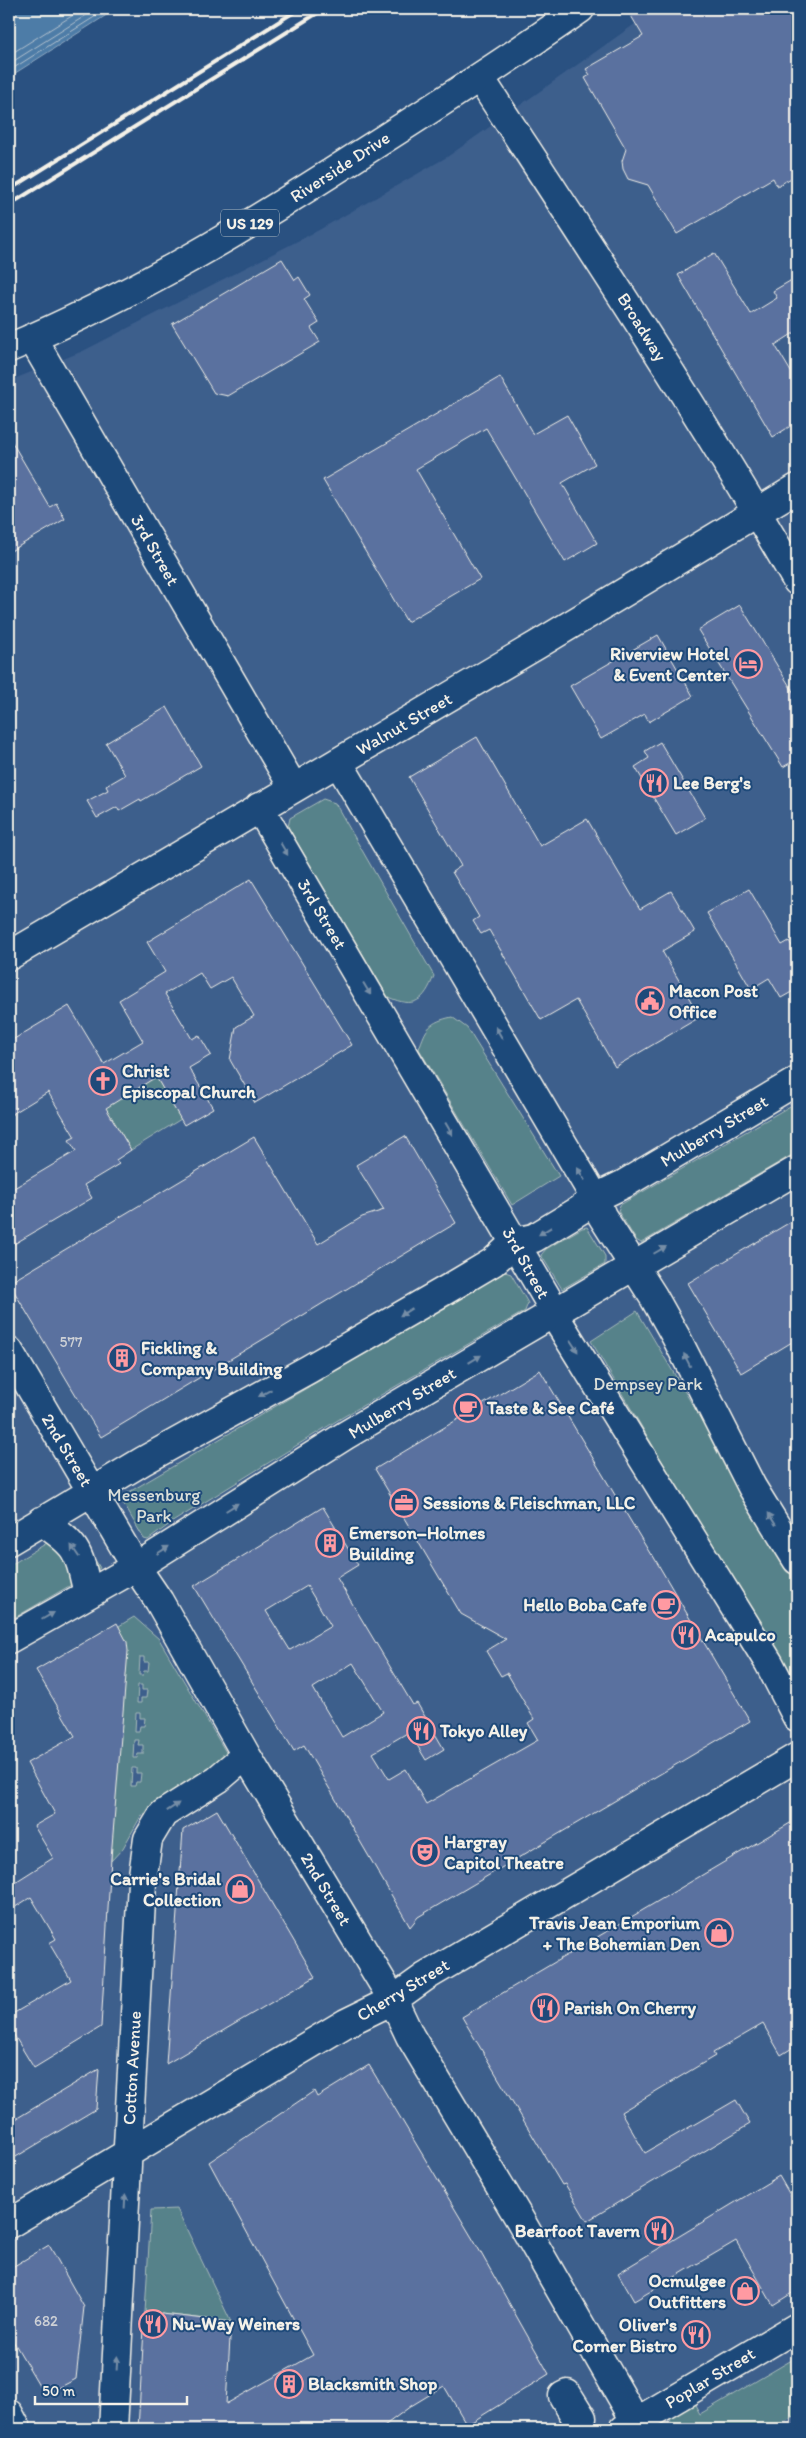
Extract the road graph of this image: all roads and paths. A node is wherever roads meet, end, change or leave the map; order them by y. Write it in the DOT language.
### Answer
graph roads {
  1 [pos="580,9"];
  2 [pos="480,78"];
  3 [pos="20,343"];
  4 [pos="797,488"];
  5 [pos="758,514"];
  6 [pos="797,581"];
  7 [pos="338,762"];
  8 [pos="293,787"];
  9 [pos="259,807"];
  10 [pos="9,956"];
  11 [pos="797,1081"];
  12 [pos="797,1170"];
  13 [pos="595,1198"];
  14 [pos="515,1242"];
  15 [pos="634,1266"];
  16 [pos="553,1314"];
  17 [pos="9,1351"];
  18 [pos="92,1490"];
  19 [pos="41,1521"];
  20 [pos="9,1541"];
  21 [pos="797,1560"];
  22 [pos="136,1567"];
  23 [pos="88,1594"];
  24 [pos="9,1639"];
  25 [pos="797,1717"];
  26 [pos="246,1755"];
  27 [pos="797,1757"];
  28 [pos="393,2000"];
  29 [pos="128,2154"];
  30 [pos="9,2224"];
  31 [pos="797,2327"];
  32 [pos="9,2414"];
  33 [pos="633,2427"];
  34 [pos="17,2429"];
  35 [pos="113,2429"];
  1 -- 2 [label="street, Riverside Drive / US 129"];
  2 -- 3 [label="street, Riverside Drive / US 129"];
  2 -- 5 [label="street, Broadway"];
  3 -- 8 [label="street, 3rd Street"];
  4 -- 5 [label="street, Walnut Street"];
  5 -- 6 [label="street, Broadway"];
  5 -- 7 [label="street, Walnut Street"];
  7 -- 8 [label="street, Walnut Street"];
  13 -- 7 [label="street, one-way"];
  8 -- 9 [label="street, Walnut Street"];
  9 -- 10 [label="street, Walnut Street"];
  9 -- 14 [label="street, 3rd Street, one-way"];
  11 -- 13 [label="street, Mulberry Street"];
  15 -- 12 [label="street, Mulberry Street, one-way"];
  13 -- 14 [label="street, Mulberry Street, one-way"];
  13 -- 15 [label="street"];
  14 -- 16 [label="street, 3rd Street"];
  14 -- 18 [label="street, Mulberry Street, one-way"];
  15 -- 16 [label="street, Mulberry Street"];
  21 -- 15 [label="street, one-way"];
  22 -- 16 [label="street, Mulberry Street, one-way"];
  16 -- 25 [label="street, 3rd Street, one-way"];
  17 -- 18 [label="street, 2nd Street"];
  18 -- 19 [label="street, Mulberry Street"];
  18 -- 22 [label="street, 2nd Street"];
  19 -- 20 [label="street, Mulberry Street"];
  23 -- 19 [label="street, one-way"];
  22 -- 23 [label="street, Mulberry Street"];
  22 -- 26 [label="street, 2nd Street"];
  24 -- 23 [label="street, Mulberry Street, one-way"];
  26 -- 28 [label="street, 2nd Street"];
  29 -- 26 [label="street, Cotton Avenue, one-way"];
  27 -- 28 [label="street, Cherry Street"];
  28 -- 29 [label="street, Cherry Street"];
  28 -- 33 [label="street, 2nd Street"];
  29 -- 30 [label="street, Cherry Street"];
  35 -- 29 [label="street, Cotton Avenue, one-way"];
  31 -- 33 [label="street, Poplar Street"];
  32 -- 34 [label="street"];
}
